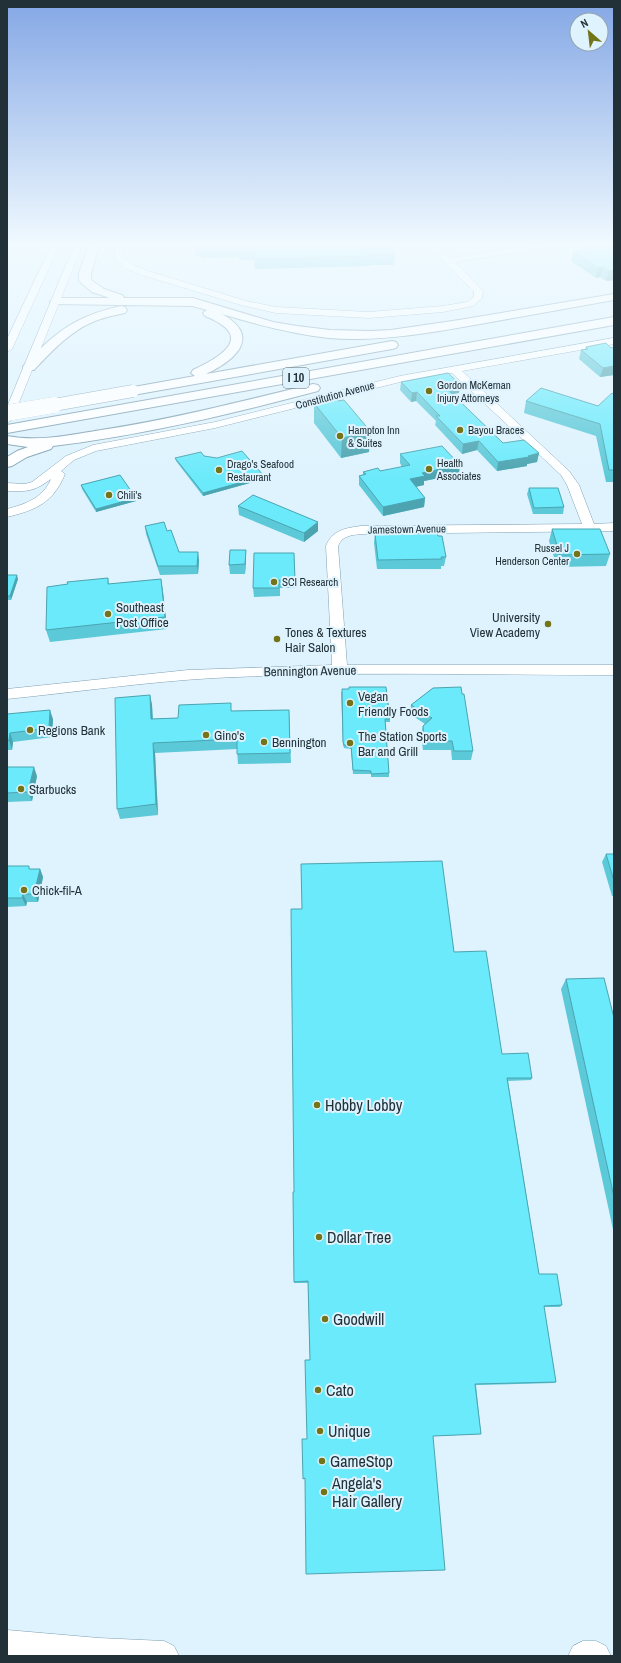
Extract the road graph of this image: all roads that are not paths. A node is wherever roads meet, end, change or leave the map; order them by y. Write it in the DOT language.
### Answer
graph roads {
  1 [pos="19,324"];
  2 [pos="47,324"];
  3 [pos="78,324"];
  4 [pos="227,324"];
  5 [pos="266,324"];
  6 [pos="461,324"];
  7 [pos="515,324"];
  8 [pos="599,324"];
  9 [pos="614,341"];
  10 [pos="7,349"];
  11 [pos="456,349"];
  12 [pos="29,367"];
  13 [pos="454,369"];
  14 [pos="180,383"];
  15 [pos="7,413"];
  16 [pos="7,420"];
  17 [pos="7,430"];
  18 [pos="76,438"];
  19 [pos="7,440"];
  20 [pos="7,463"];
  21 [pos="60,469"];
  22 [pos="7,487"];
  23 [pos="7,498"];
  24 [pos="7,513"];
  25 [pos="614,527"];
  26 [pos="590,528"];
  27 [pos="340,670"];
  28 [pos="614,670"];
  29 [pos="7,694"];
  30 [pos="7,1645"];
  31 [pos="164,1656"];
  32 [pos="583,1656"];
  33 [pos="596,1656"];
  1 -- 10 [label="street"];
  2 -- 12 [label="street"];
  3 -- 12 [label="highway"];
  4 -- 14 [label="highway"];
  5 -- 6 [label="highway"];
  7 -- 14 [label="highway, I 10"];
  8 -- 11 [label="highway, I 10"];
  9 -- 13 [label="street, Constitution Avenue"];
  11 -- 17 [label="highway, I 10"];
  11 -- 18 [label="highway"];
  12 -- 16 [label="street"];
  13 -- 21 [label="street, Constitution Avenue"];
  13 -- 26 [label="street"];
  14 -- 15 [label="highway, I 10, bridge"];
  18 -- 19 [label="highway"];
  18 -- 20 [label="highway"];
  21 -- 22 [label="street, Constitution Avenue"];
  21 -- 23 [label="street, Constitution Avenue"];
  21 -- 24 [label="street, Constitution Avenue"];
  25 -- 26 [label="street, Jamestown Avenue"];
  26 -- 27 [label="street, Jamestown Avenue"];
  27 -- 28 [label="street, Bennington Avenue"];
  27 -- 29 [label="street, Bennington Avenue"];
  30 -- 31 [label="street"];
  32 -- 33 [label="street"];
}
